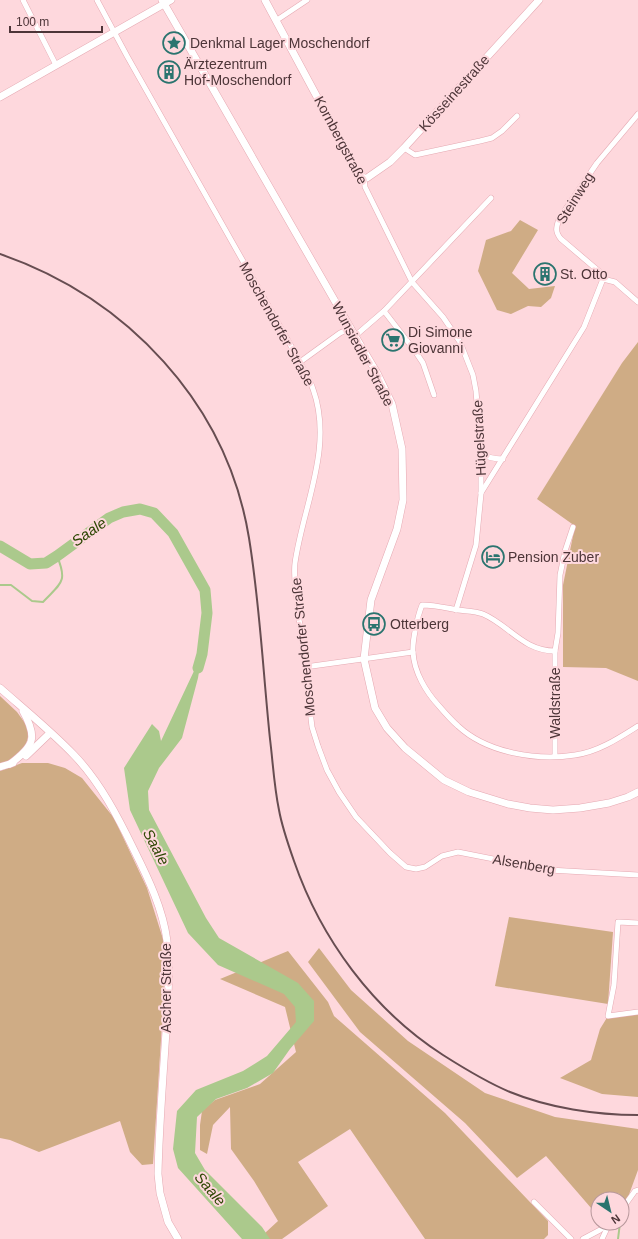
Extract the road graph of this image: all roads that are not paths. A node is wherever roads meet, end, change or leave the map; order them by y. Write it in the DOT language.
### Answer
graph roads {
  1 [pos="23,0"];
  2 [pos="97,0"];
  3 [pos="171,0"];
  4 [pos="265,0"];
  5 [pos="307,0"];
  6 [pos="538,0"];
  7 [pos="163,2"];
  8 [pos="277,20"];
  9 [pos="114,33"];
  10 [pos="56,65"];
  11 [pos="0,97"];
  12 [pos="638,114"];
  13 [pos="517,116"];
  14 [pos="404,148"];
  15 [pos="364,178"];
  16 [pos="491,198"];
  17 [pos="603,279"];
  18 [pos="412,282"];
  19 [pos="638,302"];
  20 [pos="384,311"];
  21 [pos="351,328"];
  22 [pos="355,336"];
  23 [pos="300,362"];
  24 [pos="434,395"];
  25 [pos="481,453"];
  26 [pos="503,460"];
  27 [pos="481,494"];
  28 [pos="573,527"];
  29 [pos="456,610"];
  30 [pos="555,651"];
  31 [pos="413,652"];
  32 [pos="364,659"];
  33 [pos="305,667"];
  34 [pos="0,688"];
  35 [pos="20,706"];
  36 [pos="638,726"];
  37 [pos="50,733"];
  38 [pos="555,756"];
  39 [pos="10,764"];
  40 [pos="0,767"];
  41 [pos="638,792"];
  42 [pos="416,869"];
  43 [pos="638,875"];
  44 [pos="638,923"];
  45 [pos="638,1012"];
  46 [pos="638,1190"];
  47 [pos="630,1198"];
  48 [pos="534,1202"];
  49 [pos="598,1231"];
  50 [pos="178,1239"];
  51 [pos="572,1239"];
  52 [pos="583,1239"];
  1 -- 10 [label="street"];
  2 -- 9 [label="street, Moschendorfer Straße"];
  3 -- 7 [label="street"];
  4 -- 8 [label="street, Kornbergstraße"];
  5 -- 8 [label="street"];
  6 -- 14 [label="street, Kösseinestraße"];
  7 -- 9 [label="street"];
  7 -- 21 [label="street, Wunsiedler Straße"];
  8 -- 15 [label="street, Kornbergstraße"];
  9 -- 10 [label="street"];
  9 -- 23 [label="street, Moschendorfer Straße"];
  10 -- 11 [label="street"];
  12 -- 17 [label="street, Steinweg"];
  13 -- 14 [label="street"];
  14 -- 15 [label="street, Kösseinestraße"];
  15 -- 18 [label="street, Kornbergstraße"];
  16 -- 18 [label="street"];
  17 -- 19 [label="street, Steinweg"];
  17 -- 26 [label="street"];
  18 -- 20 [label="street"];
  18 -- 25 [label="street, Hügelstraße"];
  20 -- 22 [label="street"];
  20 -- 24 [label="street"];
  21 -- 22 [label="street, Wunsiedler Straße"];
  21 -- 23 [label="street"];
  22 -- 32 [label="street, Wunsiedler Straße"];
  23 -- 33 [label="street, Moschendorfer Straße"];
  25 -- 26 [label="street"];
  25 -- 27 [label="street, Hügelstraße"];
  26 -- 27 [label="street"];
  27 -- 29 [label="street, Hügelstraße"];
  28 -- 30 [label="street, Waldstraße"];
  29 -- 30 [label="street, Waldstraße"];
  29 -- 31 [label="street, Waldstraße"];
  30 -- 38 [label="street, Waldstraße"];
  31 -- 32 [label="street"];
  31 -- 38 [label="street"];
  32 -- 33 [label="street"];
  32 -- 41 [label="street, Wunsiedler Straße"];
  33 -- 42 [label="street, Moschendorfer Straße"];
  34 -- 35 [label="street, Ascher Straße"];
  35 -- 37 [label="street, Ascher Straße"];
  35 -- 39 [label="street"];
  36 -- 38 [label="street"];
  37 -- 39 [label="street"];
  37 -- 50 [label="street, Ascher Straße"];
  39 -- 40 [label="street"];
  42 -- 43 [label="street, Alsenberg"];
  44 -- 45 [label="street"];
  46 -- 47 [label="street"];
  48 -- 51 [label="street"];
  49 -- 52 [label="street"];
}
